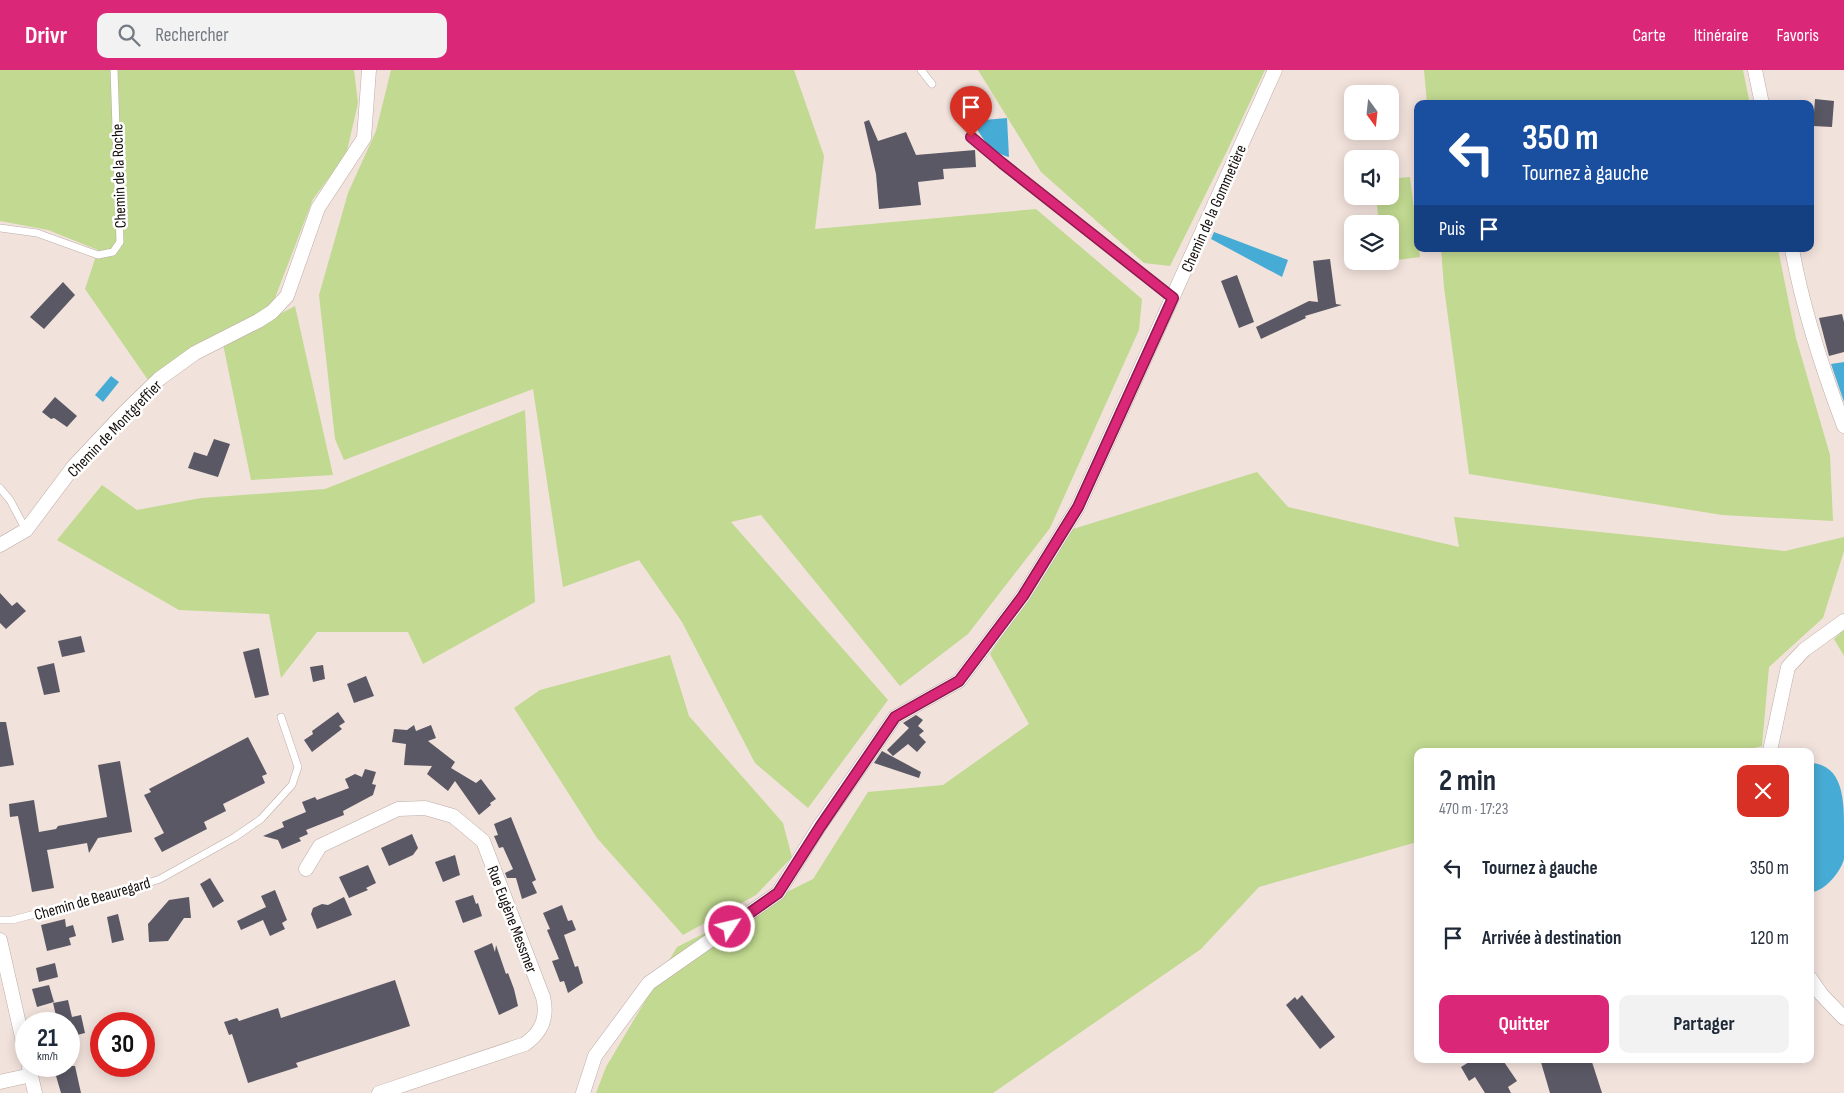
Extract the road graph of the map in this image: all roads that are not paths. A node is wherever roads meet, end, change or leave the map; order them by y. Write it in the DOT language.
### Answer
graph roads {
  1 [pos="114,70"];
  2 [pos="368,70"];
  3 [pos="921,70"];
  4 [pos="1275,70"];
  5 [pos="1755,70"];
  6 [pos="932,84"];
  7 [pos="1761,100"];
  8 [pos="971,137"];
  9 [pos="0,228"];
  10 [pos="1792,252"];
  11 [pos="1173,298"];
  12 [pos="1844,426"];
  13 [pos="0,488"];
  14 [pos="26,530"];
  15 [pos="0,545"];
  16 [pos="1844,621"];
  17 [pos="280,717"];
  18 [pos="1771,748"];
  19 [pos="306,869"];
  20 [pos="0,920"];
  21 [pos="0,940"];
  22 [pos="1814,984"];
  23 [pos="16,1012"];
  24 [pos="1844,1018"];
  25 [pos="15,1076"];
  26 [pos="31,1077"];
  27 [pos="0,1082"];
  28 [pos="35,1093"];
  29 [pos="379,1093"];
  30 [pos="583,1093"];
  1 -- 9 [label="lane, Chemin de la Roche"];
  2 -- 14 [label="street, Chemin de Montgreffier"];
  3 -- 6 [label="lane"];
  4 -- 11 [label="street, Chemin de la Gommetière"];
  5 -- 7 [label="street"];
  8 -- 11 [label="lane"];
  10 -- 12 [label="street"];
  11 -- 30 [label="street, Chemin de la Gommetière"];
  13 -- 14 [label="lane"];
  14 -- 15 [label="street, Chemin de Montgreffier"];
  16 -- 18 [label="street"];
  17 -- 20 [label="lane, Chemin de Beauregard"];
  19 -- 29 [label="street, Rue Eugène Messmer"];
  21 -- 23 [label="street"];
  22 -- 24 [label="street"];
  25 -- 27 [label="street"];
  26 -- 28 [label="street"];
}
